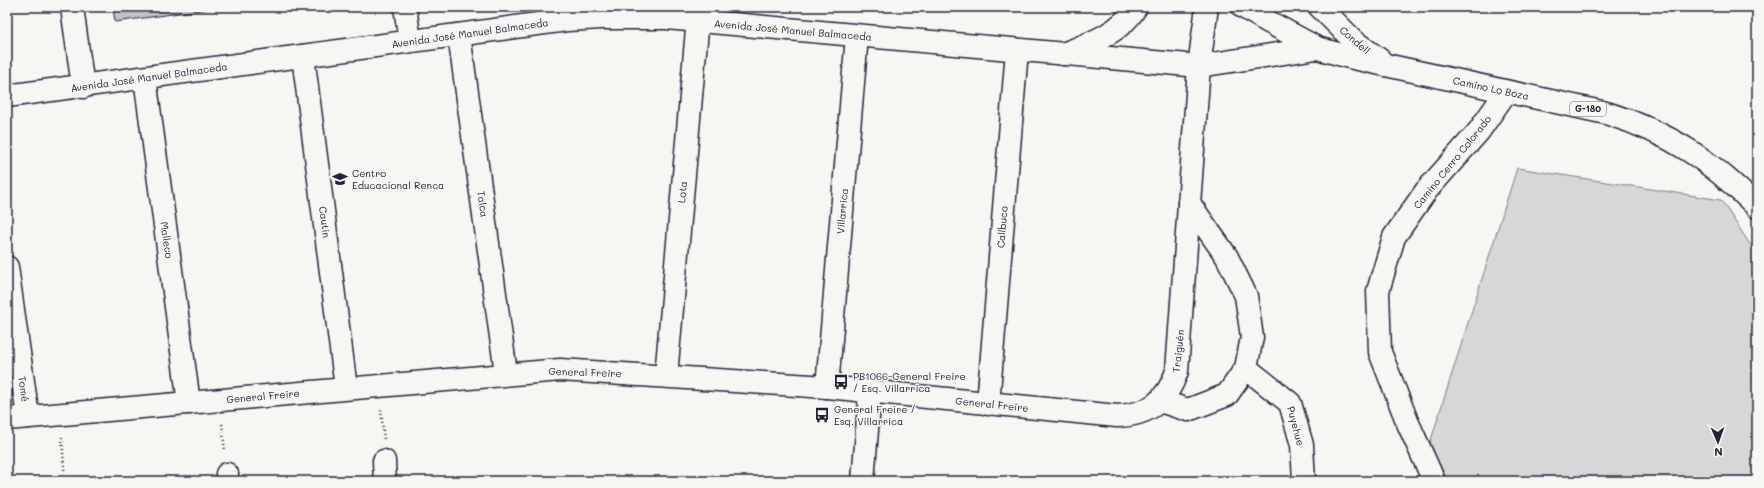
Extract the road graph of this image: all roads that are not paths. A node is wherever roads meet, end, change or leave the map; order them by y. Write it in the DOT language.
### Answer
graph roads {
  1 [pos="72,7"];
  2 [pos="405,7"];
  3 [pos="1136,7"];
  4 [pos="1207,7"];
  5 [pos="1243,7"];
  6 [pos="1320,7"];
  7 [pos="698,14"];
  8 [pos="459,35"];
  9 [pos="857,36"];
  10 [pos="410,41"];
  11 [pos="1317,48"];
  12 [pos="1017,50"];
  13 [pos="1063,54"];
  14 [pos="303,56"];
  15 [pos="1199,66"];
  16 [pos="1393,68"];
  17 [pos="144,78"];
  18 [pos="83,87"];
  19 [pos="1506,92"];
  20 [pos="7,96"];
  21 [pos="1189,203"];
  22 [pos="1757,207"];
  23 [pos="7,267"];
  24 [pos="1246,368"];
  25 [pos="506,373"];
  26 [pos="666,376"];
  27 [pos="827,387"];
  28 [pos="346,388"];
  29 [pos="870,392"];
  30 [pos="1160,401"];
  31 [pos="188,403"];
  32 [pos="988,404"];
  33 [pos="17,418"];
  34 [pos="863,481"];
  35 [pos="1304,481"];
  36 [pos="1434,481"];
  1 -- 18 [label="street"];
  2 -- 10 [label="street"];
  3 -- 13 [label="street"];
  4 -- 15 [label="street, Traiguén"];
  5 -- 11 [label="street, G-180"];
  6 -- 16 [label="street, Condell / G-180"];
  7 -- 8 [label="street, Avenida José Manuel Balmaceda"];
  7 -- 9 [label="street, Avenida José Manuel Balmaceda"];
  7 -- 26 [label="street, Lota"];
  8 -- 10 [label="street, Avenida José Manuel Balmaceda"];
  8 -- 25 [label="street, Talca"];
  9 -- 12 [label="street, Avenida José Manuel Balmaceda"];
  9 -- 27 [label="street, Villarrica"];
  10 -- 14 [label="street, Avenida José Manuel Balmaceda"];
  11 -- 15 [label="street, Camino Lo Boza"];
  11 -- 16 [label="street, Camino Lo Boza / G-180"];
  12 -- 13 [label="street, Avenida José Manuel Balmaceda"];
  12 -- 32 [label="street, Callbuco"];
  13 -- 15 [label="street, Avenida José Manuel Balmaceda"];
  14 -- 17 [label="street, Avenida José Manuel Balmaceda"];
  14 -- 28 [label="street, Cautín"];
  15 -- 21 [label="street, Traiguén"];
  16 -- 19 [label="street, Camino Lo Boza / G-180"];
  17 -- 18 [label="street, Avenida José Manuel Balmaceda"];
  17 -- 31 [label="street, Malleco"];
  18 -- 20 [label="street, Avenida José Manuel Balmaceda"];
  19 -- 22 [label="street, Camino Lo Boza / G-180"];
  19 -- 36 [label="street, Camino Cerro Colorado"];
  21 -- 24 [label="street"];
  21 -- 30 [label="street, Traiguén"];
  23 -- 33 [label="street, Tomé"];
  24 -- 30 [label="street"];
  24 -- 35 [label="street, Puyehue"];
  25 -- 26 [label="street, General Freire"];
  25 -- 28 [label="street, General Freire"];
  26 -- 27 [label="street, General Freire"];
  27 -- 29 [label="street, General Freire"];
  28 -- 31 [label="street, General Freire"];
  29 -- 32 [label="street, General Freire"];
  29 -- 34 [label="street"];
  30 -- 32 [label="street, General Freire"];
  31 -- 33 [label="street, General Freire"];
}
